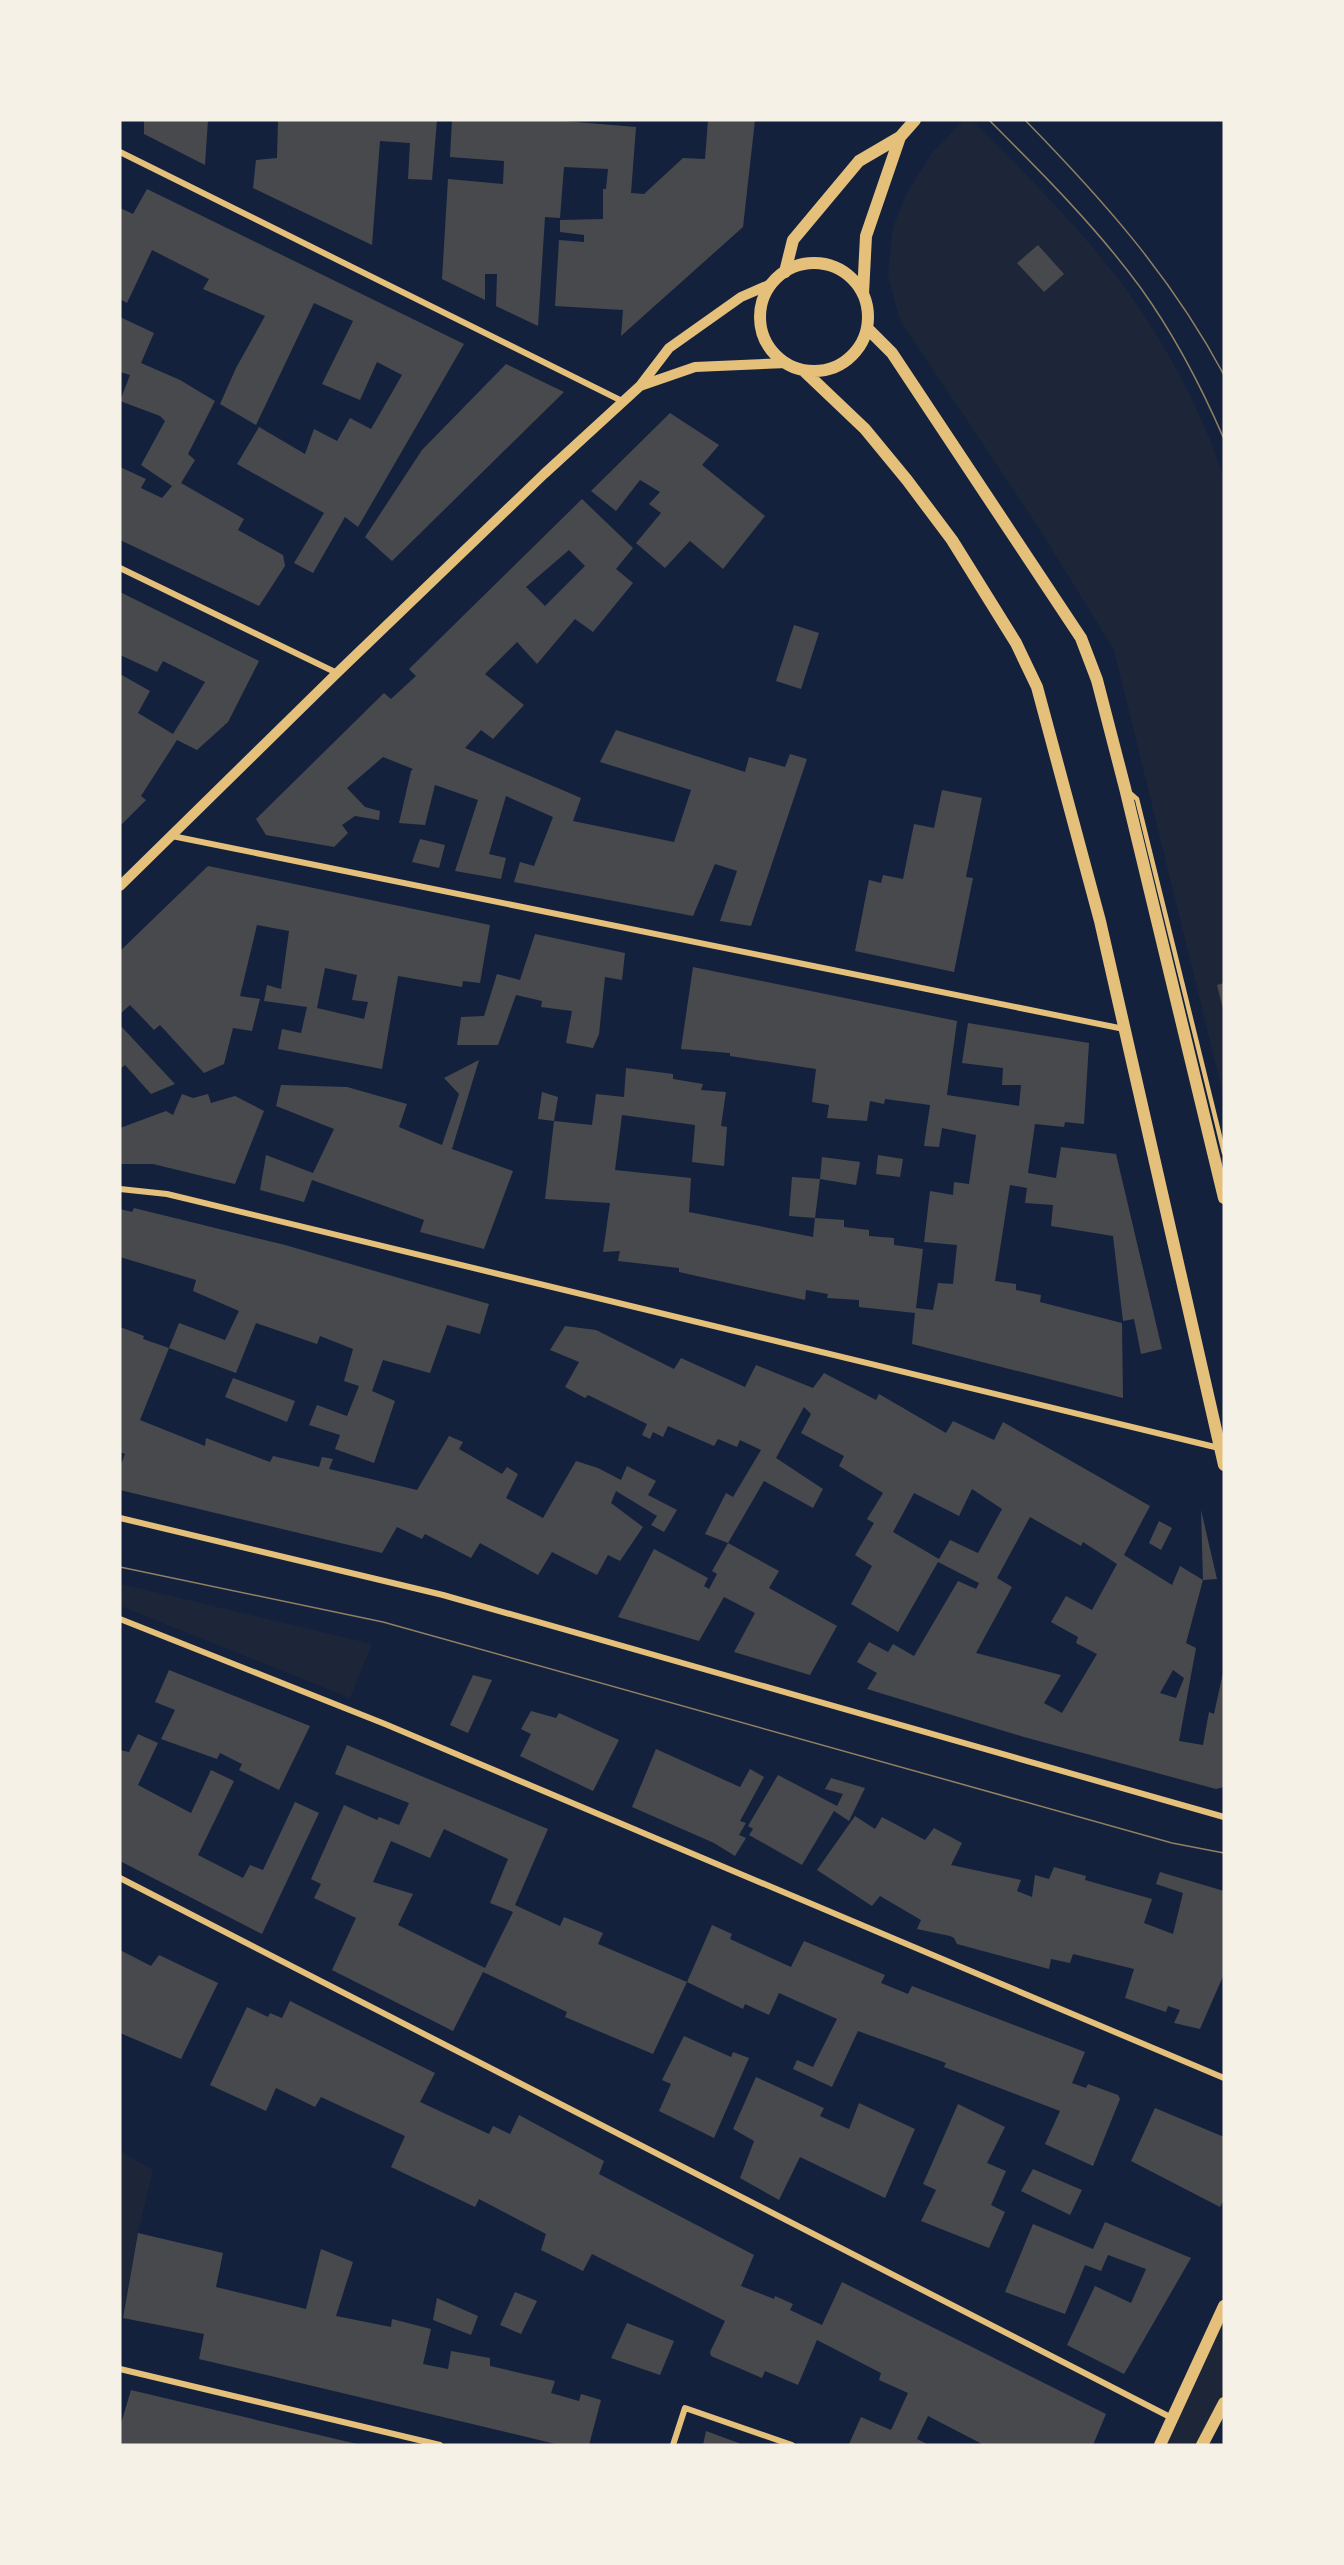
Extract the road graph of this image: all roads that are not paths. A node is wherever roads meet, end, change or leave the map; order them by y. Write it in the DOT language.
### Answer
graph roads {
  1 [pos="915,120"];
  2 [pos="900,137"];
  3 [pos="120,152"];
  4 [pos="785,272"];
  5 [pos="771,284"];
  6 [pos="863,294"];
  7 [pos="867,328"];
  8 [pos="787,363"];
  9 [pos="803,370"];
  10 [pos="640,386"];
  11 [pos="622,401"];
  12 [pos="120,568"];
  13 [pos="337,673"];
  14 [pos="1125,788"];
  15 [pos="172,836"];
  16 [pos="120,886"];
  17 [pos="1124,1029"];
  18 [pos="1224,1153"];
  19 [pos="120,1189"];
  20 [pos="1224,1198"];
  21 [pos="1220,1448"];
  22 [pos="1224,1465"];
  23 [pos="120,1518"];
  24 [pos="120,1619"];
  25 [pos="1224,1817"];
  26 [pos="120,1878"];
  27 [pos="1224,2078"];
  28 [pos="1224,2306"];
  29 [pos="120,2369"];
  30 [pos="1224,2403"];
  31 [pos="1172,2418"];
  32 [pos="440,2445"];
  33 [pos="673,2445"];
  34 [pos="792,2445"];
  35 [pos="1160,2445"];
  36 [pos="1202,2445"];
  1 -- 2 [label="main road"];
  2 -- 4 [label="main road"];
  2 -- 6 [label="main road"];
  3 -- 11 [label="street"];
  4 -- 5 [label="main road"];
  4 -- 6 [label="main road"];
  5 -- 8 [label="main road"];
  5 -- 10 [label="street"];
  6 -- 7 [label="main road"];
  7 -- 9 [label="main road"];
  7 -- 14 [label="main road"];
  8 -- 9 [label="main road"];
  8 -- 10 [label="street"];
  9 -- 17 [label="main road"];
  10 -- 11 [label="street"];
  11 -- 13 [label="street"];
  12 -- 13 [label="street"];
  13 -- 15 [label="street"];
  14 -- 18 [label="lane"];
  14 -- 20 [label="main road"];
  15 -- 16 [label="street"];
  15 -- 17 [label="street"];
  17 -- 21 [label="main road"];
  19 -- 21 [label="street"];
  21 -- 22 [label="main road"];
  23 -- 25 [label="street"];
  24 -- 27 [label="street"];
  26 -- 31 [label="street"];
  28 -- 31 [label="main road"];
  29 -- 32 [label="street"];
  30 -- 36 [label="main road"];
  31 -- 35 [label="main road"];
  33 -- 34 [label="street"];
}
